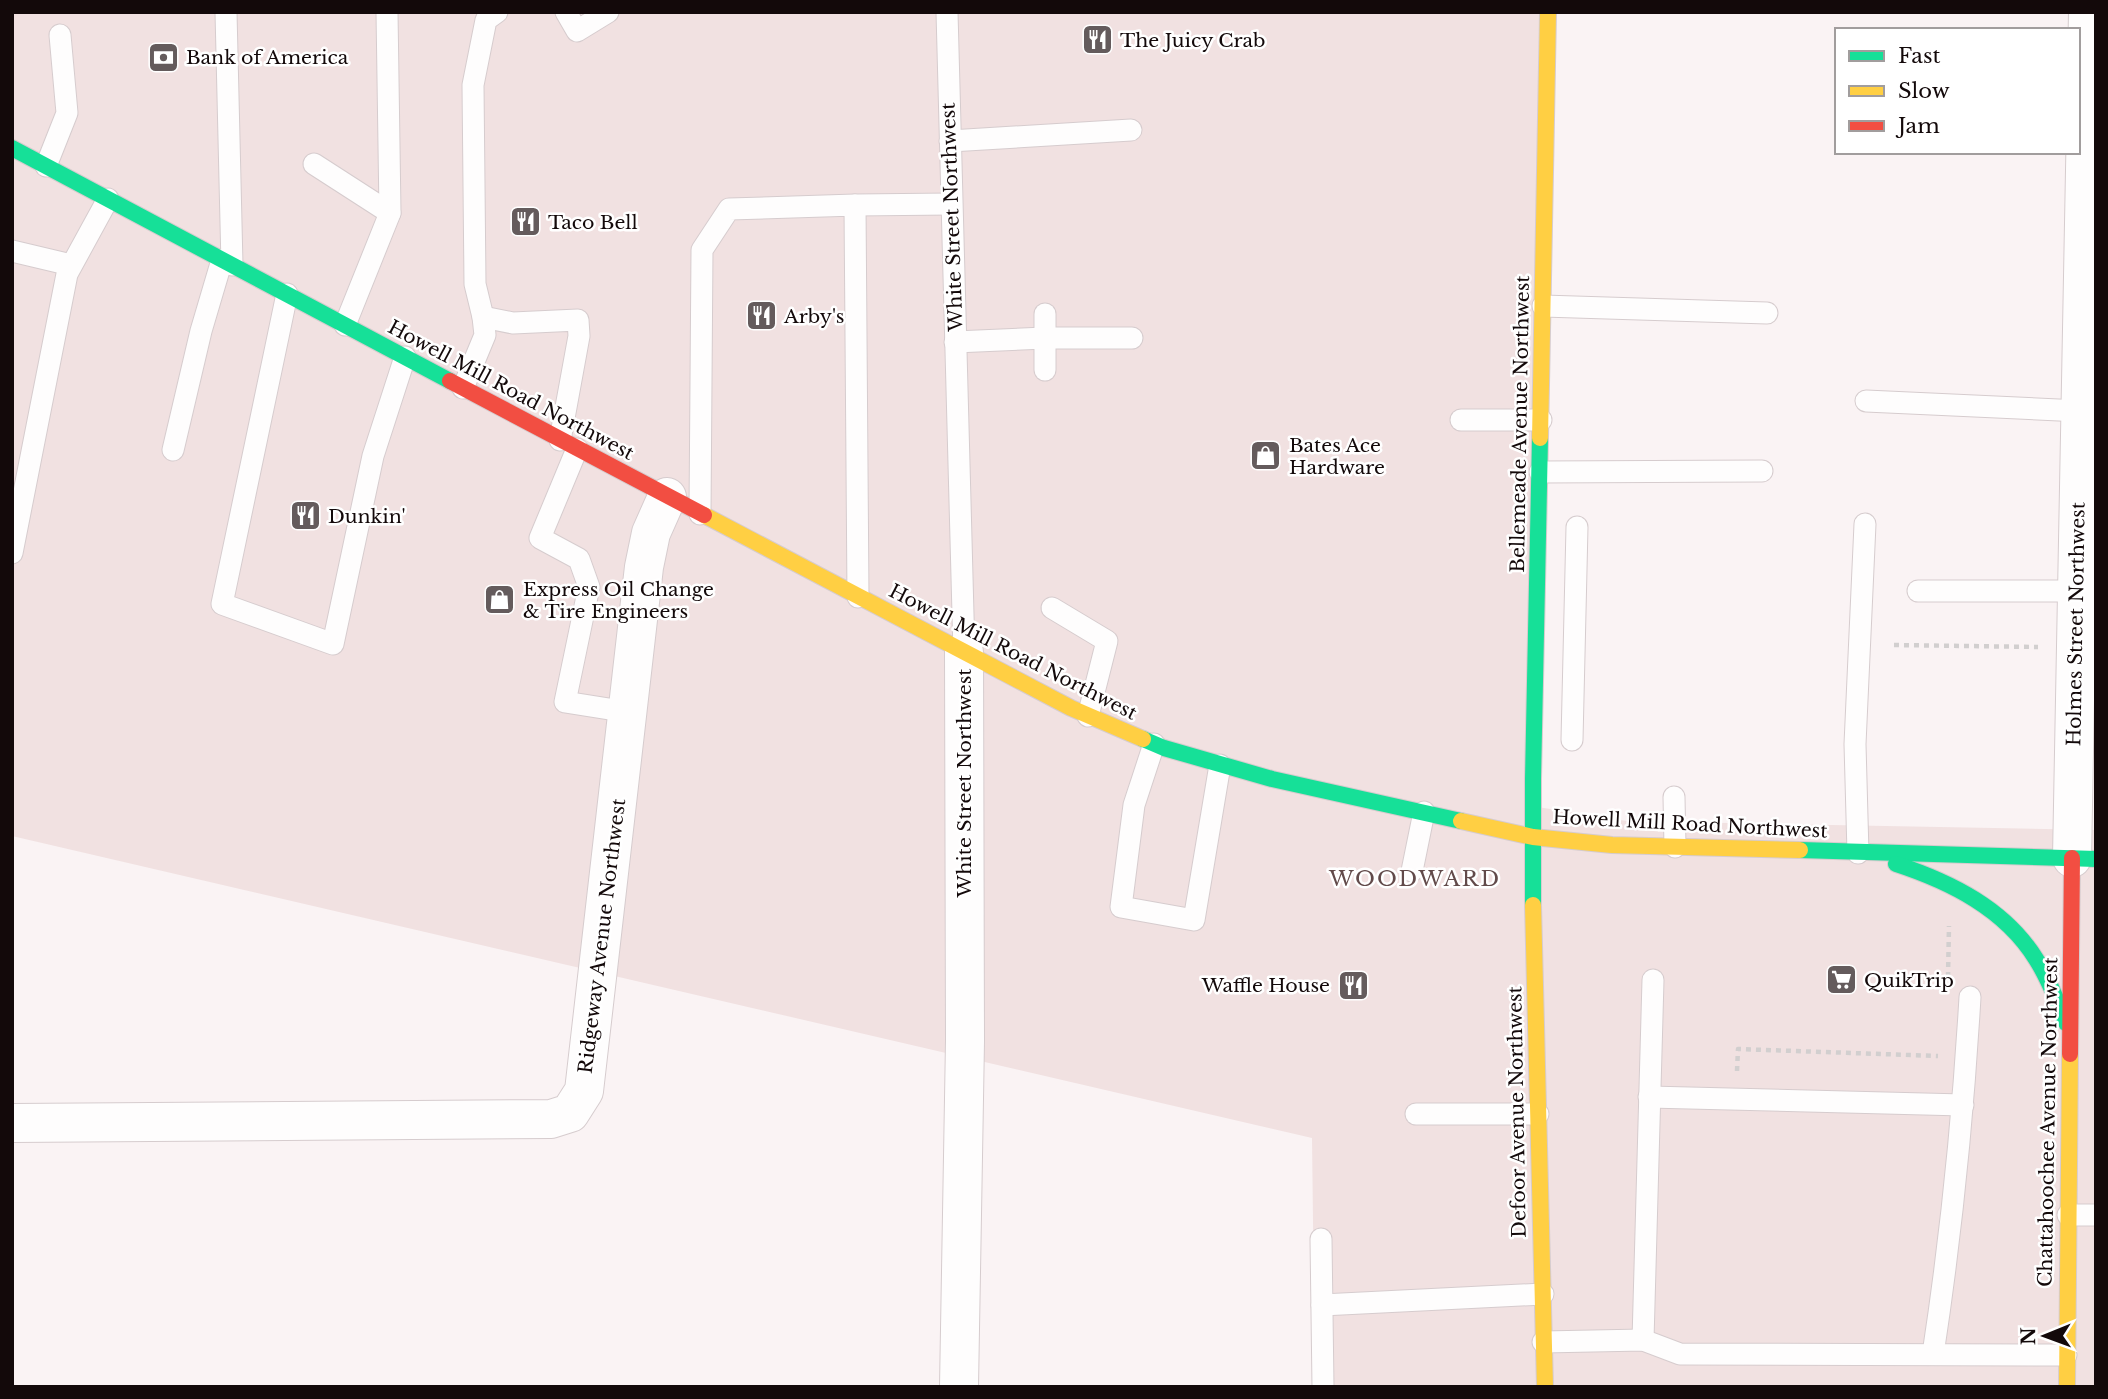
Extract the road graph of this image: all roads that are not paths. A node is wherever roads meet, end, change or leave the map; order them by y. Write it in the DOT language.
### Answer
graph roads {
  1 [pos="226,12"];
  2 [pos="387,12"];
  3 [pos="497,12"];
  4 [pos="566,12"];
  5 [pos="608,12"];
  6 [pos="947,12"];
  7 [pos="1548,12"];
  8 [pos="2088,12"];
  9 [pos="60,35"];
  10 [pos="1131,130"];
  11 [pos="950,141"];
  12 [pos="12,148"];
  13 [pos="314,164"];
  14 [pos="46,166"];
  15 [pos="108,198"];
  16 [pos="951,204"];
  17 [pos="855,205"];
  18 [pos="390,214"];
  19 [pos="12,251"];
  20 [pos="227,262"];
  21 [pos="71,265"];
  22 [pos="287,294"];
  23 [pos="1543,306"];
  24 [pos="1767,313"];
  25 [pos="1045,314"];
  26 [pos="483,317"];
  27 [pos="345,325"];
  28 [pos="1045,338"];
  29 [pos="1132,338"];
  30 [pos="955,342"];
  31 [pos="405,357"];
  32 [pos="1045,370"];
  33 [pos="463,388"];
  34 [pos="1866,401"];
  35 [pos="2080,411"];
  36 [pos="1461,420"];
  37 [pos="1541,420"];
  38 [pos="569,444"];
  39 [pos="173,450"];
  40 [pos="1762,471"];
  41 [pos="1540,472"];
  42 [pos="684,505"];
  43 [pos="1865,524"];
  44 [pos="1577,527"];
  45 [pos="12,553"];
  46 [pos="1918,591"];
  47 [pos="2086,591"];
  48 [pos="858,597"];
  49 [pos="1052,608"];
  50 [pos="964,652"];
  51 [pos="628,712"];
  52 [pos="1088,716"];
  53 [pos="1572,740"];
  54 [pos="1154,744"];
  55 [pos="1220,765"];
  56 [pos="1675,797"];
  57 [pos="1424,812"];
  58 [pos="1533,837"];
  59 [pos="1675,847"];
  60 [pos="1858,853"];
  61 [pos="2084,859"];
  62 [pos="1412,871"];
  63 [pos="1653,980"];
  64 [pos="1970,997"];
  65 [pos="2070,1035"];
  66 [pos="2070,1088"];
  67 [pos="2096,1088"];
  68 [pos="1649,1097"];
  69 [pos="1963,1105"];
  70 [pos="1416,1114"];
  71 [pos="1538,1114"];
  72 [pos="12,1123"];
  73 [pos="2068,1215"];
  74 [pos="2096,1215"];
  75 [pos="1321,1239"];
  76 [pos="1543,1294"];
  77 [pos="1322,1305"];
  78 [pos="1643,1340"];
  79 [pos="1544,1342"];
  80 [pos="1933,1354"];
  81 [pos="2066,1355"];
  82 [pos="959,1387"];
  83 [pos="1323,1387"];
  84 [pos="1545,1387"];
  85 [pos="2067,1387"];
  1 -- 20 [label="lane"];
  2 -- 18 [label="lane"];
  3 -- 26 [label="lane"];
  4 -- 5 [label="lane"];
  6 -- 11 [label="lane, White Street Northwest"];
  7 -- 23 [label="main road, Bellemeade Avenue Northwest"];
  8 -- 35 [label="street, Holmes Street Northwest"];
  9 -- 14 [label="lane"];
  10 -- 11 [label="lane"];
  11 -- 16 [label="lane, White Street Northwest"];
  12 -- 14 [label="main road, Howell Mill Road Northwest"];
  13 -- 18 [label="lane"];
  14 -- 15 [label="main road, Howell Mill Road Northwest"];
  15 -- 20 [label="main road, Howell Mill Road Northwest"];
  15 -- 21 [label="lane"];
  16 -- 17 [label="lane"];
  16 -- 30 [label="lane, White Street Northwest"];
  17 -- 42 [label="lane"];
  17 -- 48 [label="lane"];
  18 -- 27 [label="lane"];
  19 -- 21 [label="lane"];
  20 -- 22 [label="main road, Howell Mill Road Northwest"];
  20 -- 39 [label="lane"];
  21 -- 45 [label="lane"];
  22 -- 27 [label="main road, Howell Mill Road Northwest"];
  22 -- 31 [label="lane"];
  23 -- 24 [label="lane"];
  23 -- 37 [label="main road, Bellemeade Avenue Northwest"];
  25 -- 28 [label="lane"];
  26 -- 33 [label="lane"];
  26 -- 38 [label="lane"];
  27 -- 31 [label="main road, Howell Mill Road Northwest"];
  28 -- 29 [label="lane"];
  28 -- 30 [label="lane"];
  28 -- 32 [label="lane"];
  30 -- 50 [label="lane, White Street Northwest"];
  31 -- 33 [label="main road, Howell Mill Road Northwest"];
  33 -- 38 [label="main road, Howell Mill Road Northwest"];
  34 -- 35 [label="lane"];
  35 -- 47 [label="street, Holmes Street Northwest"];
  36 -- 37 [label="lane"];
  37 -- 41 [label="main road, Bellemeade Avenue Northwest"];
  38 -- 42 [label="main road, Howell Mill Road Northwest"];
  38 -- 51 [label="lane"];
  40 -- 41 [label="lane"];
  41 -- 58 [label="main road, Bellemeade Avenue Northwest"];
  42 -- 48 [label="main road, Howell Mill Road Northwest"];
  42 -- 51 [label="street, Ridgeway Avenue Northwest"];
  43 -- 60 [label="lane"];
  44 -- 53 [label="lane"];
  46 -- 47 [label="lane"];
  47 -- 61 [label="street, Holmes Street Northwest"];
  48 -- 50 [label="main road, Howell Mill Road Northwest"];
  49 -- 52 [label="lane"];
  50 -- 52 [label="main road, Howell Mill Road Northwest"];
  50 -- 82 [label="street, White Street Northwest"];
  51 -- 72 [label="street, Ridgeway Avenue Northwest"];
  52 -- 54 [label="main road, Howell Mill Road Northwest"];
  54 -- 55 [label="main road, Howell Mill Road Northwest"];
  54 -- 55 [label="lane"];
  55 -- 57 [label="main road, Howell Mill Road Northwest"];
  56 -- 59 [label="lane"];
  57 -- 58 [label="main road, Howell Mill Road Northwest"];
  57 -- 62 [label="lane"];
  58 -- 59 [label="main road, Howell Mill Road Northwest"];
  58 -- 71 [label="main road, Defoor Avenue Northwest"];
  59 -- 60 [label="main road, Howell Mill Road Northwest"];
  60 -- 61 [label="main road, Howell Mill Road Northwest"];
  60 -- 65 [label="main road"];
  61 -- 65 [label="main road, Chattahoochee Avenue Northwest"];
  63 -- 68 [label="lane"];
  64 -- 69 [label="lane"];
  65 -- 66 [label="main road, Chattahoochee Avenue Northwest"];
  66 -- 67 [label="lane"];
  66 -- 73 [label="main road, Chattahoochee Avenue Northwest"];
  68 -- 69 [label="lane"];
  68 -- 78 [label="lane"];
  69 -- 80 [label="lane"];
  70 -- 71 [label="lane"];
  71 -- 76 [label="main road, Defoor Avenue Northwest"];
  73 -- 74 [label="lane"];
  73 -- 81 [label="main road, Chattahoochee Avenue Northwest"];
  75 -- 77 [label="lane"];
  76 -- 77 [label="lane"];
  76 -- 79 [label="main road, Defoor Avenue Northwest"];
  77 -- 83 [label="lane"];
  78 -- 79 [label="lane"];
  78 -- 80 [label="lane"];
  79 -- 84 [label="main road, Defoor Avenue Northwest"];
  80 -- 81 [label="lane"];
  81 -- 85 [label="main road, Chattahoochee Avenue Northwest"];
}
